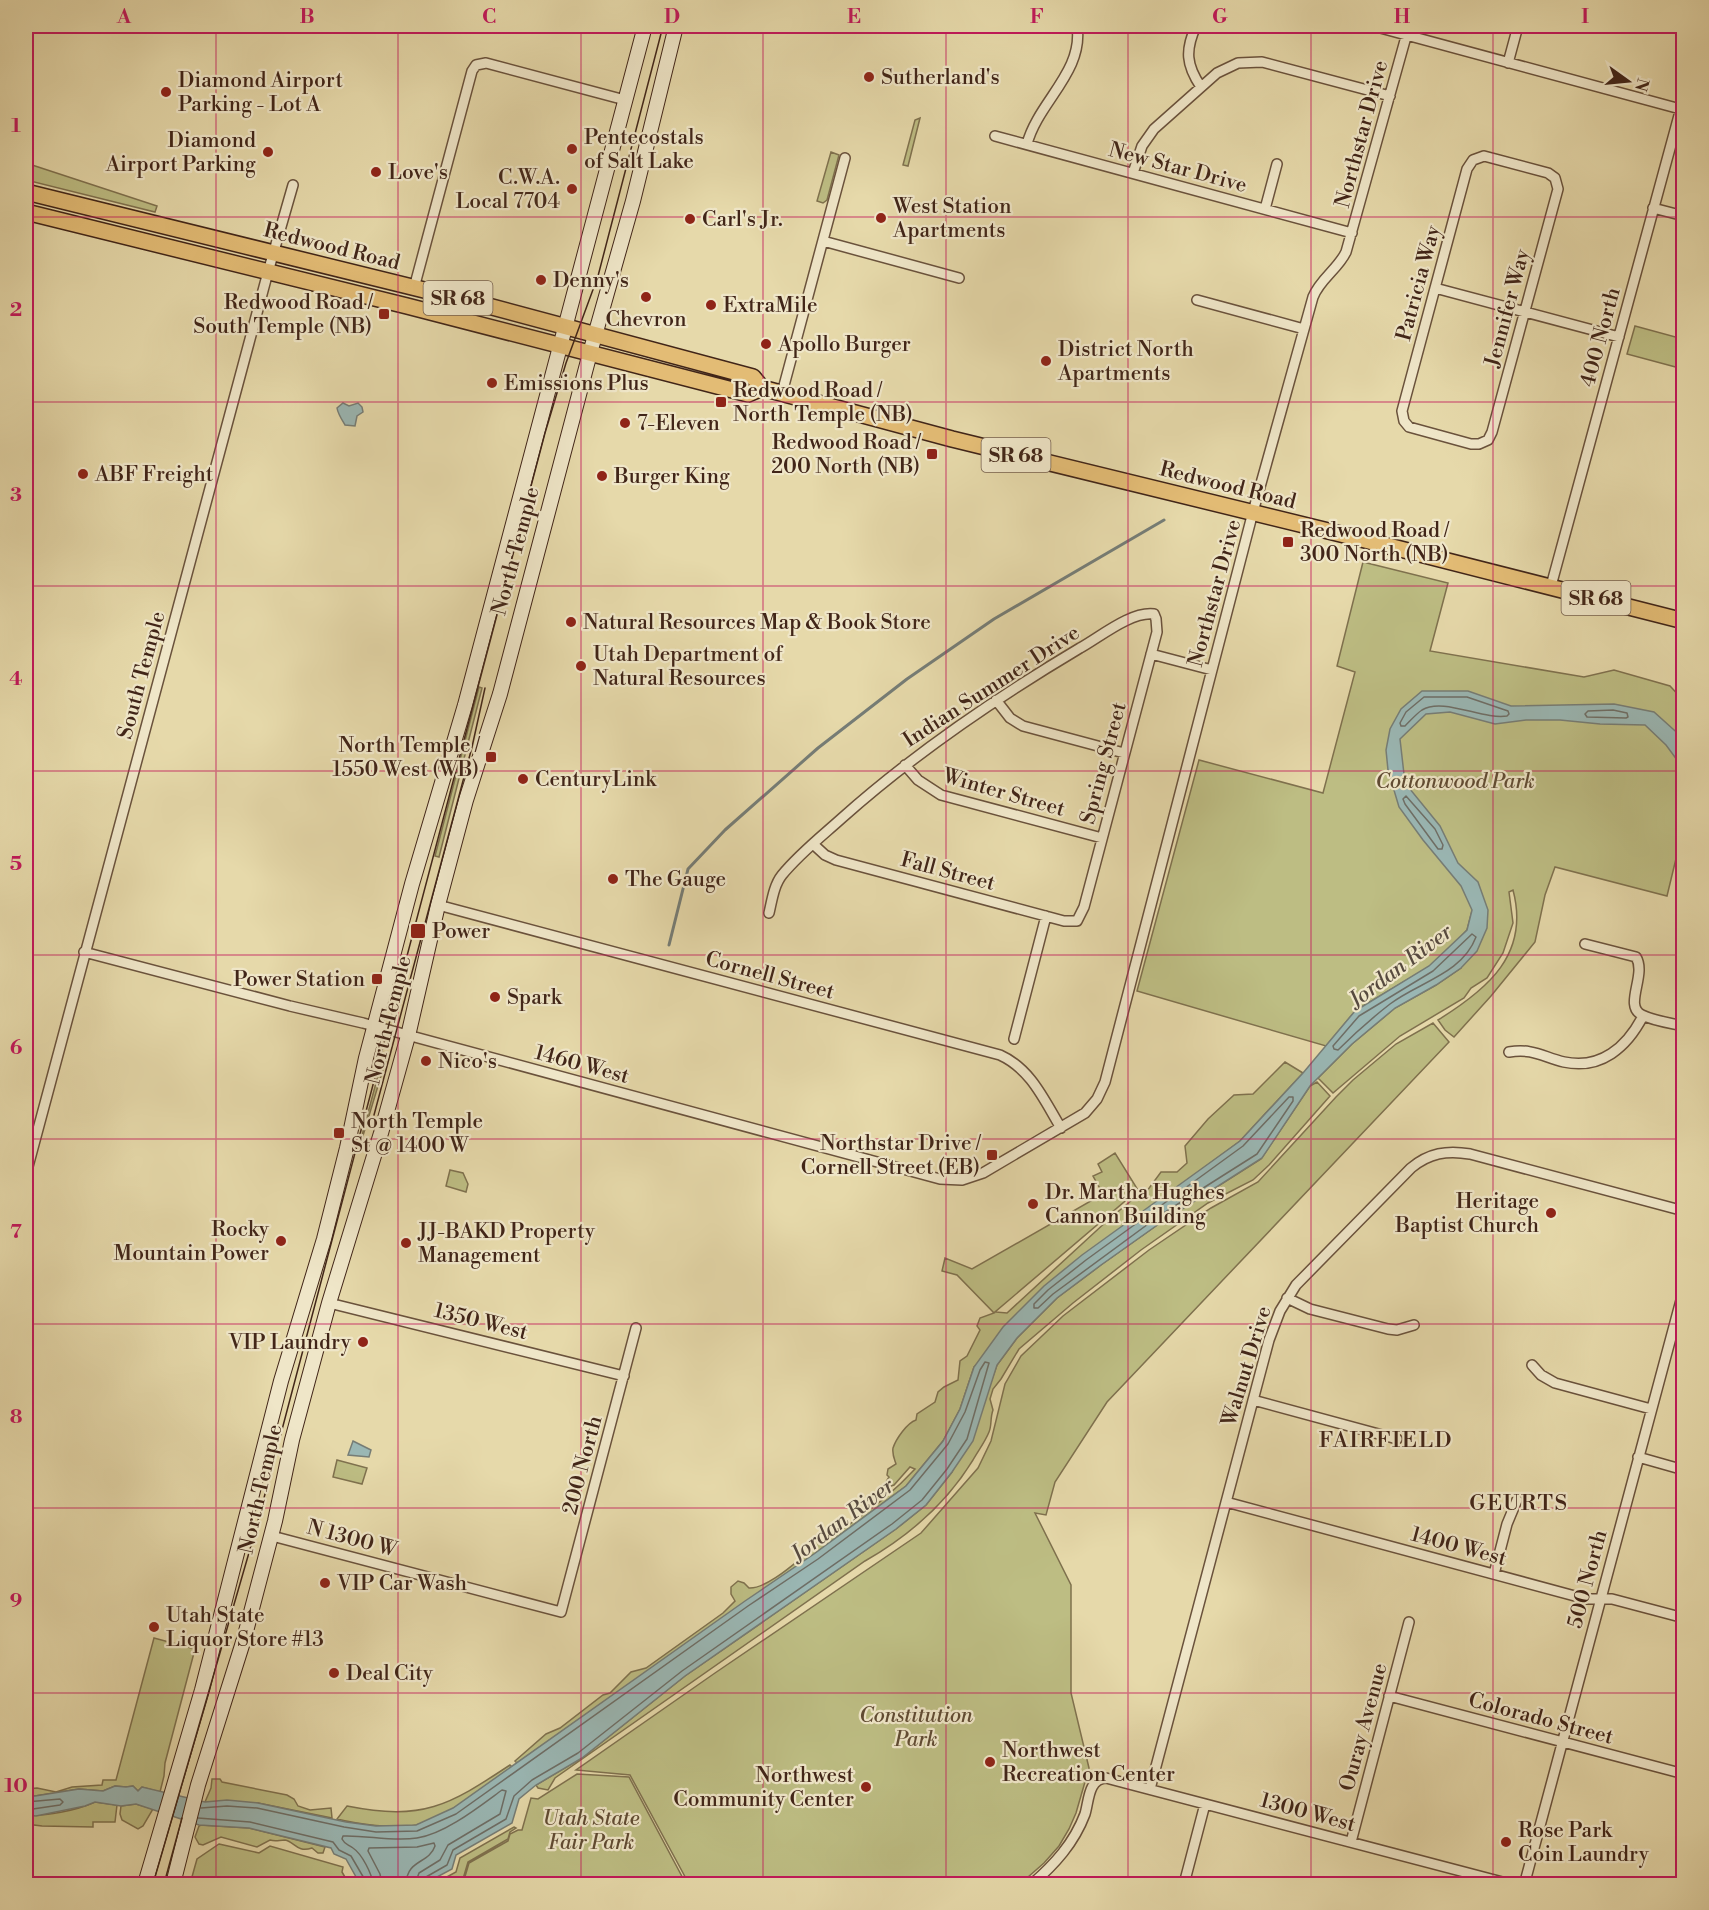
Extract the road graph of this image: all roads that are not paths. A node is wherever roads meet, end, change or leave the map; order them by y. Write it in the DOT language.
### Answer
graph roads {
  1 [pos="645,26"];
  2 [pos="676,26"];
  3 [pos="1077,26"];
  4 [pos="1196,26"];
  5 [pos="1373,26"];
  6 [pos="1408,26"];
  7 [pos="1518,26"];
  8 [pos="1406,36"];
  9 [pos="1508,63"];
  10 [pos="1200,87"];
  11 [pos="1390,96"];
  12 [pos="1683,97"];
  13 [pos="625,99"];
  14 [pos="1682,110"];
  15 [pos="995,136"];
  16 [pos="1027,144"];
  17 [pos="845,158"];
  18 [pos="1476,158"];
  19 [pos="1277,164"];
  20 [pos="1133,173"];
  21 [pos="293,185"];
  22 [pos="26,192"];
  23 [pos="1653,208"];
  24 [pos="1265,209"];
  25 [pos="26,212"];
  26 [pos="1683,216"];
  27 [pos="1352,233"];
  28 [pos="823,242"];
  29 [pos="273,254"];
  30 [pos="268,272"];
  31 [pos="959,278"];
  32 [pos="414,288"];
  33 [pos="1435,288"];
  34 [pos="1197,300"];
  35 [pos="1525,312"];
  36 [pos="565,327"];
  37 [pos="1304,329"];
  38 [pos="595,336"];
  39 [pos="1618,337"];
  40 [pos="561,346"];
  41 [pos="590,353"];
  42 [pos="762,388"];
  43 [pos="782,393"];
  44 [pos="1404,421"];
  45 [pos="1253,512"];
  46 [pos="1551,586"];
  47 [pos="1154,614"];
  48 [pos="1683,621"];
  49 [pos="1151,654"];
  50 [pos="1212,670"];
  51 [pos="996,700"];
  52 [pos="1124,753"];
  53 [pos="905,765"];
  54 [pos="1102,838"];
  55 [pos="813,844"];
  56 [pos="438,905"];
  57 [pos="769,913"];
  58 [pos="1046,916"];
  59 [pos="1077,921"];
  60 [pos="1585,944"];
  61 [pos="84,952"];
  62 [pos="1642,1016"];
  63 [pos="374,1026"];
  64 [pos="1683,1026"];
  65 [pos="408,1036"];
  66 [pos="1014,1039"];
  67 [pos="1509,1052"];
  68 [pos="1060,1128"];
  69 [pos="26,1174"];
  70 [pos="1683,1211"];
  71 [pos="1683,1289"];
  72 [pos="1287,1298"];
  73 [pos="329,1303"];
  74 [pos="1414,1325"];
  75 [pos="636,1328"];
  76 [pos="1532,1365"];
  77 [pos="624,1376"];
  78 [pos="1253,1400"];
  79 [pos="1651,1409"];
  80 [pos="1397,1439"];
  81 [pos="1638,1457"];
  82 [pos="1683,1470"];
  83 [pos="1517,1500"];
  84 [pos="1226,1502"];
  85 [pos="272,1536"];
  86 [pos="1494,1574"];
  87 [pos="1600,1599"];
  88 [pos="561,1612"];
  89 [pos="1683,1618"];
  90 [pos="1409,1622"];
  91 [pos="1389,1696"];
  92 [pos="1562,1742"];
  93 [pos="1683,1774"];
  94 [pos="1150,1789"];
  95 [pos="1205,1804"];
  96 [pos="1351,1842"];
  97 [pos="1529,1881"];
  98 [pos="145,1884"];
  99 [pos="173,1884"];
  100 [pos="1032,1884"];
  101 [pos="1184,1884"];
  102 [pos="1510,1884"];
  103 [pos="1515,1884"];
  1 -- 13 [label="main road, North Temple"];
  2 -- 38 [label="main road, North Temple"];
  3 -- 16 [label="street"];
  4 -- 10 [label="street"];
  5 -- 8 [label="street"];
  6 -- 8 [label="street, Northstar Drive"];
  7 -- 9 [label="street"];
  8 -- 9 [label="street"];
  8 -- 11 [label="street, Northstar Drive"];
  9 -- 14 [label="street"];
  10 -- 11 [label="street"];
  10 -- 20 [label="street"];
  11 -- 27 [label="street, Northstar Drive"];
  12 -- 14 [label="street, 400 North"];
  13 -- 32 [label="street"];
  13 -- 36 [label="main road, North Temple"];
  14 -- 23 [label="street, 400 North"];
  15 -- 16 [label="street, New Star Drive"];
  16 -- 20 [label="street, New Star Drive"];
  17 -- 28 [label="street"];
  18 -- 33 [label="street, Patricia Way"];
  18 -- 35 [label="street, Jennifer Way"];
  19 -- 24 [label="street"];
  20 -- 24 [label="street, New Star Drive"];
  21 -- 29 [label="street, South Temple"];
  22 -- 29 [label="main road, Redwood Road / SR 68"];
  23 -- 26 [label="street"];
  23 -- 39 [label="street, 400 North"];
  24 -- 27 [label="street, New Star Drive"];
  25 -- 30 [label="main road, Redwood Road / SR 68"];
  27 -- 37 [label="street, Northstar Drive"];
  28 -- 31 [label="street"];
  28 -- 43 [label="street"];
  29 -- 30 [label="street, South Temple"];
  29 -- 32 [label="main road, Redwood Road / SR 68"];
  30 -- 40 [label="main road, Redwood Road / SR 68"];
  30 -- 61 [label="street, South Temple"];
  32 -- 36 [label="main road, Redwood Road / SR 68"];
  33 -- 35 [label="street"];
  33 -- 44 [label="street, Patricia Way"];
  34 -- 37 [label="street"];
  35 -- 39 [label="street"];
  35 -- 44 [label="street, Jennifer Way"];
  36 -- 38 [label="main road, Redwood Road / SR 68"];
  36 -- 40 [label="main road, North Temple"];
  37 -- 45 [label="street, Northstar Drive"];
  38 -- 41 [label="main road, North Temple"];
  38 -- 42 [label="main road, Redwood Road / SR 68"];
  39 -- 46 [label="street, 400 North"];
  40 -- 41 [label="main road, Redwood Road / SR 68"];
  40 -- 63 [label="main road, North Temple"];
  41 -- 42 [label="main road, Redwood Road / SR 68"];
  41 -- 56 [label="main road, North Temple"];
  42 -- 43 [label="main road, Redwood Road / SR 68"];
  43 -- 45 [label="main road, Redwood Road / SR 68"];
  45 -- 46 [label="main road, Redwood Road / SR 68"];
  45 -- 50 [label="street, Northstar Drive"];
  46 -- 48 [label="main road, Redwood Road / SR 68"];
  47 -- 49 [label="street, Spring Street"];
  47 -- 51 [label="street, Indian Summer Drive"];
  49 -- 50 [label="street"];
  49 -- 52 [label="street, Spring Street"];
  50 -- 68 [label="street, Northstar Drive"];
  51 -- 52 [label="street"];
  51 -- 53 [label="street, Indian Summer Drive"];
  52 -- 54 [label="street, Spring Street"];
  53 -- 54 [label="street, Winter Street"];
  53 -- 55 [label="street, Indian Summer Drive"];
  54 -- 59 [label="street, Spring Street"];
  55 -- 57 [label="street, Indian Summer Drive"];
  55 -- 58 [label="street, Fall Street"];
  56 -- 65 [label="main road, North Temple"];
  56 -- 68 [label="street, Cornell Street"];
  58 -- 59 [label="street, Fall Street"];
  58 -- 66 [label="street"];
  60 -- 62 [label="street"];
  61 -- 63 [label="street, 1460 West"];
  61 -- 69 [label="street, South Temple"];
  62 -- 64 [label="street"];
  62 -- 67 [label="street"];
  63 -- 65 [label="street, 1460 West"];
  63 -- 98 [label="main road, North Temple"];
  65 -- 68 [label="street, 1460 West"];
  65 -- 73 [label="main road, North Temple"];
  70 -- 72 [label="street, Walnut Drive"];
  71 -- 79 [label="street, 500 North"];
  72 -- 74 [label="street"];
  72 -- 78 [label="street, Walnut Drive"];
  73 -- 77 [label="street, 1350 West"];
  73 -- 85 [label="main road, North Temple"];
  75 -- 77 [label="street, 200 North"];
  76 -- 79 [label="street"];
  77 -- 88 [label="street, 200 North"];
  78 -- 80 [label="street"];
  78 -- 84 [label="street, Walnut Drive"];
  79 -- 81 [label="street, 500 North"];
  81 -- 82 [label="street"];
  81 -- 87 [label="street, 500 North"];
  83 -- 86 [label="street"];
  84 -- 86 [label="street, 1400 West"];
  84 -- 94 [label="street, Walnut Drive"];
  85 -- 88 [label="street, N 1300 W"];
  85 -- 99 [label="main road, North Temple"];
  86 -- 87 [label="street, 1400 West"];
  87 -- 89 [label="street, 1400 West"];
  87 -- 92 [label="street, 500 North"];
  90 -- 91 [label="street, Ouray Avenue"];
  91 -- 92 [label="street, Colorado Street"];
  91 -- 96 [label="street, Ouray Avenue"];
  92 -- 93 [label="street, Colorado Street"];
  92 -- 97 [label="street, 500 North"];
  94 -- 95 [label="street, 1300 West"];
  94 -- 100 [label="street, 1300 West"];
  95 -- 96 [label="street, 1300 West"];
  95 -- 101 [label="street"];
  96 -- 102 [label="street, 1300 West"];
  97 -- 103 [label="street"];
}
